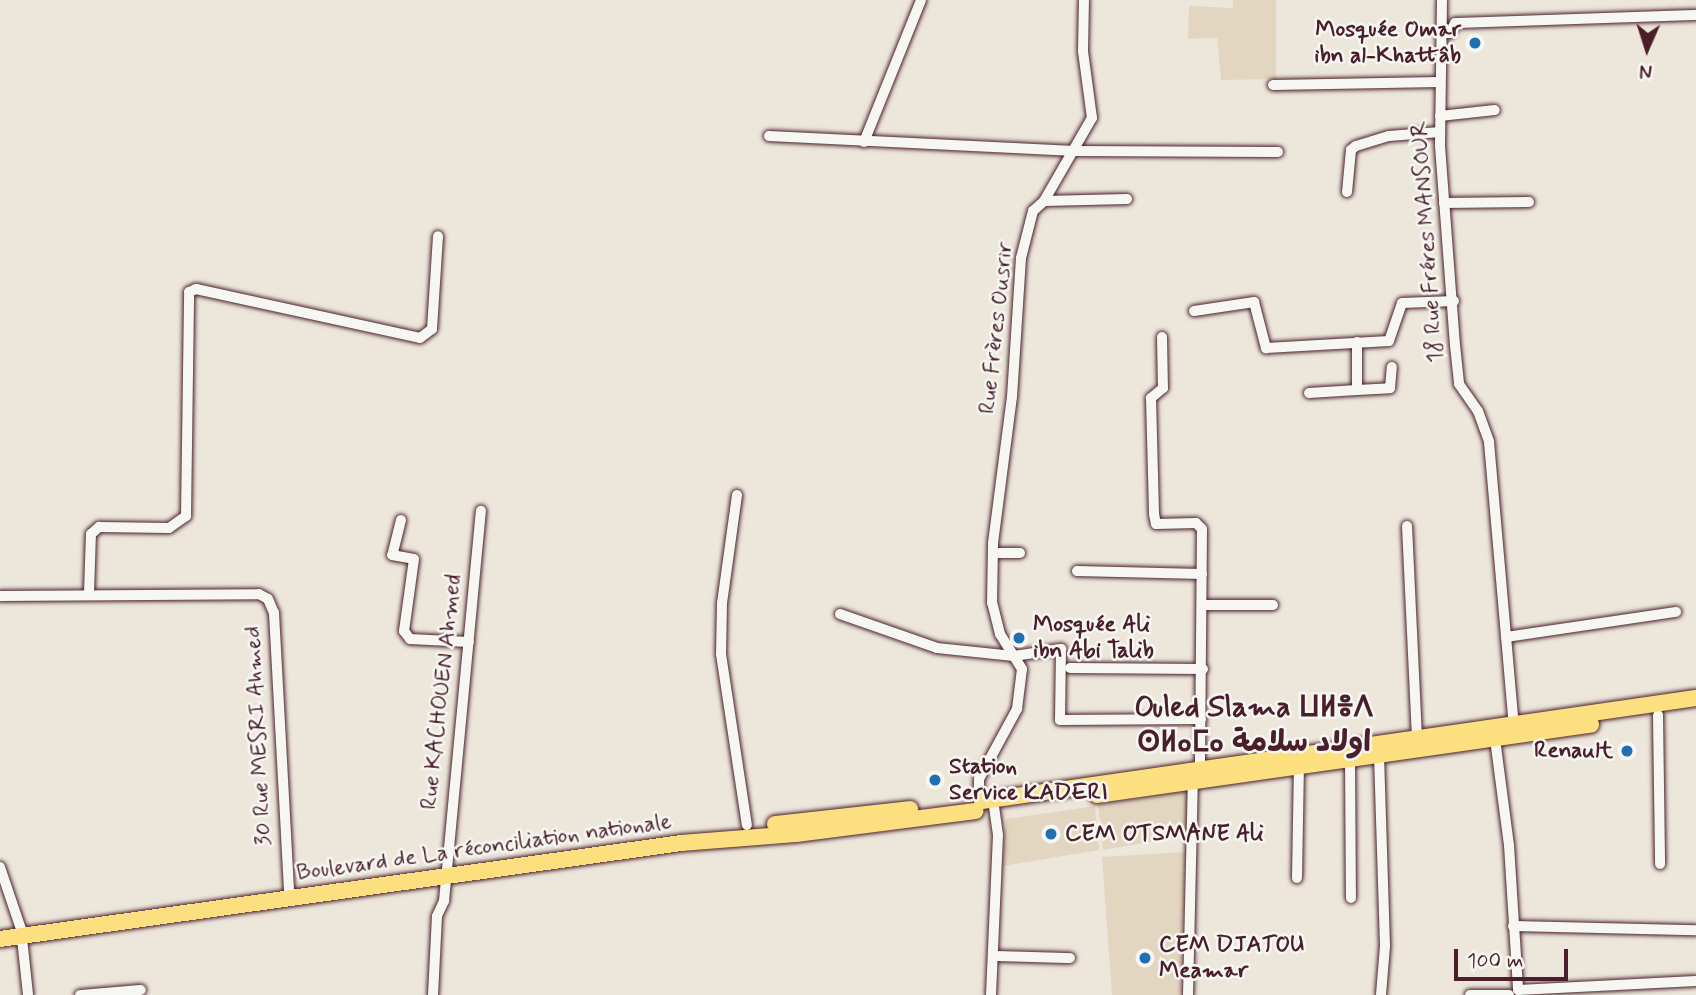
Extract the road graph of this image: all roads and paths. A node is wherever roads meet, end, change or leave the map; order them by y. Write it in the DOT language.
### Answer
graph roads {
  1 [pos="921,0"];
  2 [pos="1084,0"];
  3 [pos="1442,0"];
  4 [pos="1696,15"];
  5 [pos="1440,33"];
  6 [pos="1440,82"];
  7 [pos="1273,85"];
  8 [pos="1495,110"];
  9 [pos="1440,116"];
  10 [pos="1440,132"];
  11 [pos="769,136"];
  12 [pos="864,142"];
  13 [pos="1075,150"];
  14 [pos="1278,152"];
  15 [pos="1347,192"];
  16 [pos="1127,199"];
  17 [pos="1044,201"];
  18 [pos="1529,202"];
  19 [pos="1444,203"];
  20 [pos="438,236"];
  21 [pos="1454,300"];
  22 [pos="1194,311"];
  23 [pos="1162,337"];
  24 [pos="1357,342"];
  25 [pos="1392,367"];
  26 [pos="1357,390"];
  27 [pos="1309,393"];
  28 [pos="737,495"];
  29 [pos="481,512"];
  30 [pos="401,520"];
  31 [pos="1407,526"];
  32 [pos="993,552"];
  33 [pos="1020,553"];
  34 [pos="1077,571"];
  35 [pos="1202,574"];
  36 [pos="89,593"];
  37 [pos="0,596"];
  38 [pos="1202,605"];
  39 [pos="1273,605"];
  40 [pos="1676,612"];
  41 [pos="840,614"];
  42 [pos="1506,637"];
  43 [pos="469,642"];
  44 [pos="1014,656"];
  45 [pos="1070,668"];
  46 [pos="1203,669"];
  47 [pos="1696,698"];
  48 [pos="1696,709"];
  49 [pos="1658,715"];
  50 [pos="1201,719"];
  51 [pos="1514,724"];
  52 [pos="1418,738"];
  53 [pos="1495,738"];
  54 [pos="1379,755"];
  55 [pos="1350,760"];
  56 [pos="1299,767"];
  57 [pos="1196,776"];
  58 [pos="981,805"];
  59 [pos="747,825"];
  60 [pos="1660,864"];
  61 [pos="0,867"];
  62 [pos="445,872"];
  63 [pos="1297,878"];
  64 [pos="289,891"];
  65 [pos="1351,898"];
  66 [pos="1513,926"];
  67 [pos="1696,930"];
  68 [pos="0,931"];
  69 [pos="22,932"];
  70 [pos="0,939"];
  71 [pos="993,956"];
  72 [pos="1070,958"];
  73 [pos="1696,981"];
  74 [pos="142,990"];
  75 [pos="28,995"];
  76 [pos="80,995"];
  77 [pos="433,995"];
  78 [pos="991,995"];
  79 [pos="1188,995"];
  80 [pos="1381,995"];
  81 [pos="1470,995"];
  82 [pos="1508,995"];
  1 -- 12 [label="street"];
  2 -- 13 [label="street, Rue Frères Ousrir"];
  3 -- 5 [label="street, 18 Rue Fréres MANSOUR"];
  4 -- 5 [label="street"];
  5 -- 6 [label="street, 18 Rue Fréres MANSOUR"];
  6 -- 7 [label="street"];
  6 -- 9 [label="street, 18 Rue Fréres MANSOUR"];
  8 -- 9 [label="street"];
  9 -- 10 [label="street, 18 Rue Fréres MANSOUR"];
  10 -- 15 [label="street"];
  10 -- 19 [label="street, 18 Rue Fréres MANSOUR"];
  11 -- 12 [label="street"];
  12 -- 13 [label="street"];
  13 -- 14 [label="street"];
  13 -- 17 [label="street, Rue Frères Ousrir"];
  16 -- 17 [label="street"];
  17 -- 32 [label="street, Rue Frères Ousrir"];
  18 -- 19 [label="street"];
  19 -- 21 [label="street, 18 Rue Fréres MANSOUR"];
  20 -- 36 [label="street"];
  21 -- 24 [label="street"];
  21 -- 42 [label="street, 18 Rue Fréres MANSOUR"];
  22 -- 24 [label="street"];
  23 -- 35 [label="street"];
  24 -- 26 [label="street"];
  25 -- 26 [label="street"];
  26 -- 27 [label="street"];
  28 -- 59 [label="street"];
  29 -- 43 [label="street, Rue KACHOUEN Ahmed"];
  30 -- 43 [label="street"];
  31 -- 52 [label="street"];
  32 -- 33 [label="street"];
  32 -- 44 [label="street, Rue Frères Ousrir"];
  34 -- 35 [label="street"];
  35 -- 38 [label="street"];
  36 -- 37 [label="street, 30 Rue MESRI Ahmed"];
  36 -- 64 [label="street, 30 Rue MESRI Ahmed"];
  38 -- 39 [label="street"];
  38 -- 46 [label="street"];
  40 -- 42 [label="street"];
  41 -- 44 [label="street"];
  42 -- 51 [label="street, 18 Rue Fréres MANSOUR"];
  43 -- 62 [label="street, Rue KACHOUEN Ahmed"];
  44 -- 50 [label="street"];
  44 -- 58 [label="street, Rue Frères Ousrir"];
  45 -- 46 [label="street"];
  46 -- 50 [label="street"];
  47 -- 51 [label="highway"];
  48 -- 49 [label="highway"];
  49 -- 53 [label="highway"];
  49 -- 60 [label="street"];
  50 -- 57 [label="street"];
  51 -- 52 [label="highway"];
  52 -- 57 [label="highway"];
  53 -- 54 [label="highway"];
  53 -- 66 [label="street"];
  54 -- 55 [label="highway"];
  54 -- 80 [label="street"];
  55 -- 56 [label="highway"];
  55 -- 65 [label="street"];
  56 -- 57 [label="highway"];
  56 -- 63 [label="street"];
  57 -- 58 [label="highway"];
  57 -- 79 [label="street"];
  58 -- 59 [label="highway"];
  58 -- 62 [label="highway, Boulevard de La réconciliation nationale"];
  58 -- 71 [label="street, Rue Frères Ousrir"];
  59 -- 62 [label="highway"];
  61 -- 69 [label="street"];
  62 -- 64 [label="highway"];
  62 -- 69 [label="highway, Boulevard de La réconciliation nationale"];
  62 -- 77 [label="street, Rue KACHOUEN Ahmed"];
  64 -- 69 [label="highway"];
  66 -- 67 [label="street"];
  66 -- 73 [label="street"];
  68 -- 69 [label="highway, Boulevard de La réconciliation nationale"];
  69 -- 70 [label="highway, Boulevard de La réconciliation nationale"];
  69 -- 75 [label="street"];
  71 -- 72 [label="street"];
  71 -- 78 [label="street, Rue Frères Ousrir"];
  74 -- 76 [label="street"];
  81 -- 82 [label="street"];
}
